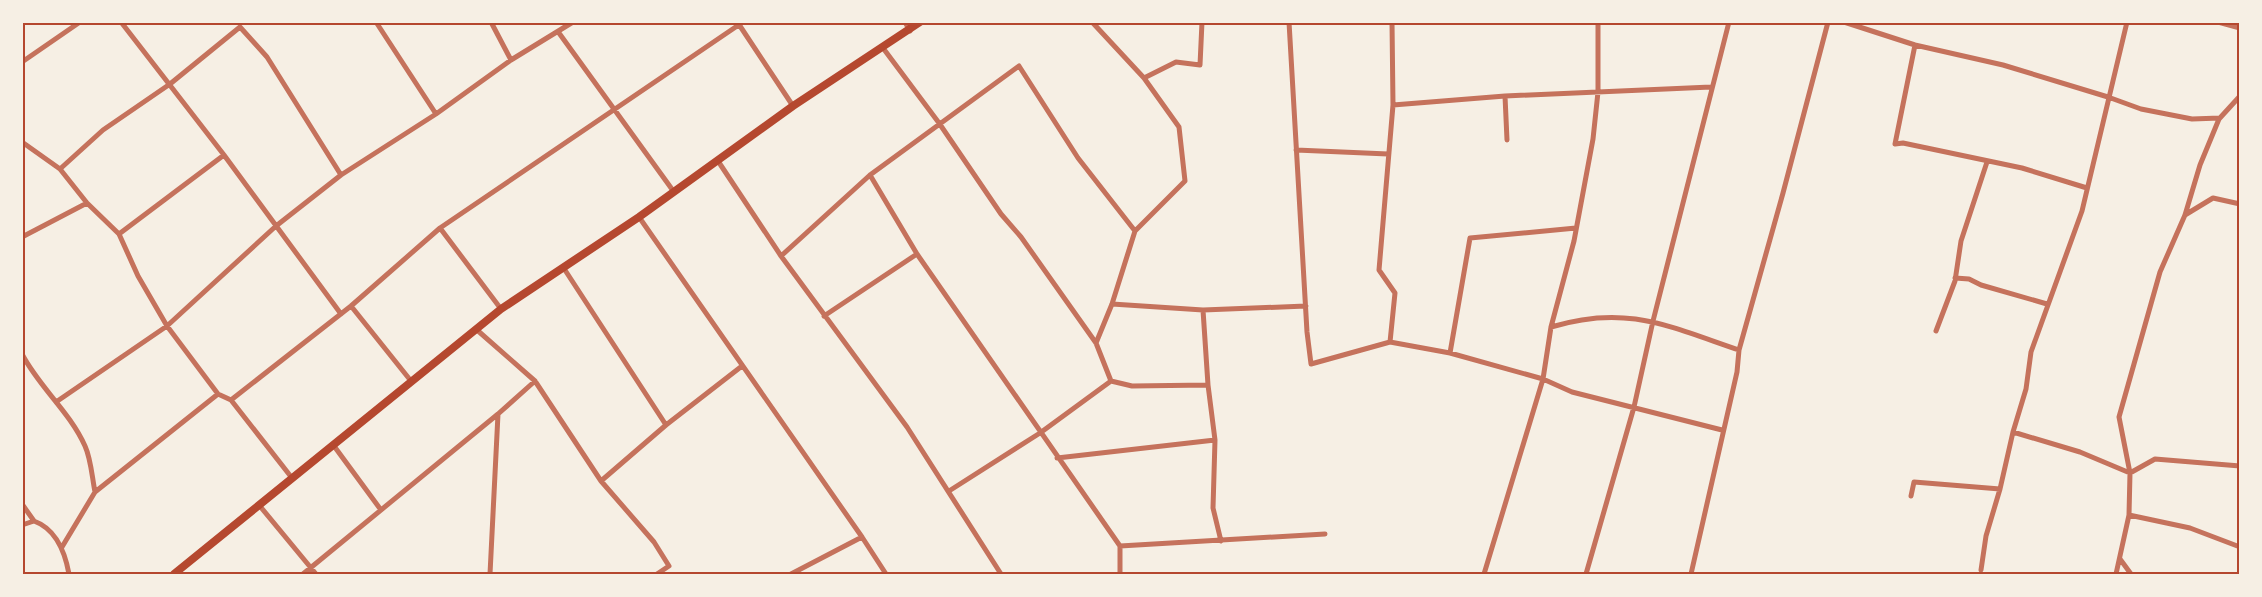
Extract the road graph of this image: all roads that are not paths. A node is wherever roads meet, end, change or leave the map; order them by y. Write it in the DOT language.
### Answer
graph roads {
  1 [pos="80,22"];
  2 [pos="121,22"];
  3 [pos="376,22"];
  4 [pos="491,22"];
  5 [pos="573,22"];
  6 [pos="905,22"];
  7 [pos="920,22"];
  8 [pos="1092,22"];
  9 [pos="1202,22"];
  10 [pos="1289,22"];
  11 [pos="1392,22"];
  12 [pos="1598,22"];
  13 [pos="1729,22"];
  14 [pos="1828,22"];
  15 [pos="1844,22"];
  16 [pos="2127,22"];
  17 [pos="2218,22"];
  18 [pos="741,24"];
  19 [pos="2240,28"];
  20 [pos="910,31"];
  21 [pos="559,33"];
  22 [pos="1915,45"];
  23 [pos="883,48"];
  24 [pos="511,60"];
  25 [pos="22,62"];
  26 [pos="1144,78"];
  27 [pos="170,84"];
  28 [pos="1711,87"];
  29 [pos="1598,92"];
  30 [pos="1505,96"];
  31 [pos="2240,96"];
  32 [pos="2108,97"];
  33 [pos="1393,105"];
  34 [pos="793,106"];
  35 [pos="614,110"];
  36 [pos="436,114"];
  37 [pos="2220,118"];
  38 [pos="939,123"];
  39 [pos="1507,140"];
  40 [pos="22,142"];
  41 [pos="1296,150"];
  42 [pos="1388,154"];
  43 [pos="224,155"];
  44 [pos="718,161"];
  45 [pos="1988,162"];
  46 [pos="60,169"];
  47 [pos="341,175"];
  48 [pos="870,175"];
  49 [pos="2086,188"];
  50 [pos="674,192"];
  51 [pos="87,203"];
  52 [pos="2240,204"];
  53 [pos="2185,215"];
  54 [pos="639,217"];
  55 [pos="276,226"];
  56 [pos="440,228"];
  57 [pos="1576,228"];
  58 [pos="1135,231"];
  59 [pos="118,234"];
  60 [pos="22,237"];
  61 [pos="917,254"];
  62 [pos="781,256"];
  63 [pos="563,267"];
  64 [pos="1955,278"];
  65 [pos="1112,304"];
  66 [pos="2047,304"];
  67 [pos="351,306"];
  68 [pos="1306,306"];
  69 [pos="501,309"];
  70 [pos="1203,310"];
  71 [pos="341,314"];
  72 [pos="824,316"];
  73 [pos="1653,321"];
  74 [pos="167,326"];
  75 [pos="1551,327"];
  76 [pos="477,330"];
  77 [pos="1936,332"];
  78 [pos="1390,342"];
  79 [pos="1096,343"];
  80 [pos="1738,350"];
  81 [pos="1450,352"];
  82 [pos="22,354"];
  83 [pos="25,366"];
  84 [pos="742,366"];
  85 [pos="1543,379"];
  86 [pos="411,381"];
  87 [pos="535,381"];
  88 [pos="1111,381"];
  89 [pos="1208,385"];
  90 [pos="218,394"];
  91 [pos="231,400"];
  92 [pos="56,402"];
  93 [pos="1634,407"];
  94 [pos="498,414"];
  95 [pos="666,425"];
  96 [pos="1722,430"];
  97 [pos="2013,432"];
  98 [pos="1041,433"];
  99 [pos="1215,440"];
  100 [pos="334,446"];
  101 [pos="1057,458"];
  102 [pos="2240,466"];
  103 [pos="2130,473"];
  104 [pos="292,478"];
  105 [pos="601,481"];
  106 [pos="2000,489"];
  107 [pos="949,491"];
  108 [pos="95,492"];
  109 [pos="1911,496"];
  110 [pos="22,504"];
  111 [pos="259,505"];
  112 [pos="381,510"];
  113 [pos="2129,515"];
  114 [pos="34,521"];
  115 [pos="22,525"];
  116 [pos="1325,534"];
  117 [pos="862,537"];
  118 [pos="1221,541"];
  119 [pos="1120,546"];
  120 [pos="62,547"];
  121 [pos="2240,547"];
  122 [pos="2120,559"];
  123 [pos="311,567"];
  124 [pos="1981,570"];
  125 [pos="69,574"];
  126 [pos="174,574"];
  127 [pos="303,574"];
  128 [pos="316,574"];
  129 [pos="490,574"];
  130 [pos="657,574"];
  131 [pos="790,574"];
  132 [pos="886,574"];
  133 [pos="1000,574"];
  134 [pos="1120,574"];
  135 [pos="1484,574"];
  136 [pos="1586,574"];
  137 [pos="1691,574"];
  138 [pos="2116,574"];
  139 [pos="2131,574"];
  1 -- 25 [label="street"];
  2 -- 27 [label="street"];
  3 -- 36 [label="street"];
  4 -- 24 [label="street"];
  5 -- 21 [label="street"];
  6 -- 20 [label="street"];
  7 -- 20 [label="main road"];
  8 -- 26 [label="street"];
  9 -- 26 [label="street"];
  10 -- 41 [label="street"];
  11 -- 33 [label="street"];
  12 -- 29 [label="street"];
  13 -- 28 [label="street"];
  14 -- 80 [label="street"];
  15 -- 22 [label="street"];
  16 -- 32 [label="street"];
  17 -- 19 [label="street"];
  18 -- 34 [label="street"];
  18 -- 35 [label="street"];
  20 -- 23 [label="main road"];
  21 -- 24 [label="street"];
  21 -- 35 [label="street"];
  22 -- 32 [label="street"];
  22 -- 45 [label="street"];
  23 -- 34 [label="main road"];
  23 -- 38 [label="street"];
  24 -- 36 [label="street"];
  26 -- 58 [label="street"];
  27 -- 43 [label="street"];
  27 -- 46 [label="street"];
  27 -- 47 [label="street"];
  28 -- 29 [label="street"];
  28 -- 73 [label="street"];
  29 -- 30 [label="street"];
  29 -- 57 [label="street"];
  30 -- 33 [label="street"];
  30 -- 39 [label="street"];
  31 -- 37 [label="street"];
  32 -- 37 [label="street"];
  32 -- 49 [label="street"];
  33 -- 42 [label="street"];
  34 -- 44 [label="main road"];
  35 -- 50 [label="street"];
  35 -- 56 [label="street"];
  36 -- 47 [label="street"];
  37 -- 53 [label="street"];
  38 -- 48 [label="street"];
  38 -- 58 [label="street"];
  38 -- 79 [label="street"];
  40 -- 46 [label="street"];
  41 -- 42 [label="street"];
  41 -- 68 [label="street"];
  42 -- 78 [label="street"];
  43 -- 55 [label="street"];
  43 -- 59 [label="street"];
  44 -- 50 [label="main road"];
  44 -- 62 [label="street"];
  45 -- 49 [label="street"];
  45 -- 64 [label="street"];
  46 -- 51 [label="street"];
  47 -- 55 [label="street"];
  48 -- 61 [label="street"];
  48 -- 62 [label="street"];
  49 -- 66 [label="street"];
  50 -- 54 [label="main road"];
  51 -- 59 [label="street"];
  51 -- 60 [label="street"];
  52 -- 53 [label="street"];
  53 -- 103 [label="street"];
  54 -- 63 [label="main road"];
  54 -- 84 [label="street"];
  55 -- 71 [label="street"];
  55 -- 74 [label="street"];
  56 -- 67 [label="street"];
  56 -- 69 [label="street"];
  57 -- 75 [label="street"];
  57 -- 81 [label="street"];
  58 -- 65 [label="street"];
  59 -- 74 [label="street"];
  61 -- 72 [label="street"];
  61 -- 98 [label="street"];
  62 -- 72 [label="street"];
  63 -- 69 [label="main road"];
  63 -- 95 [label="street"];
  64 -- 66 [label="street"];
  64 -- 77 [label="street"];
  65 -- 70 [label="street"];
  65 -- 79 [label="street"];
  66 -- 97 [label="street"];
  67 -- 71 [label="street"];
  67 -- 86 [label="street"];
  68 -- 70 [label="street"];
  68 -- 78 [label="street"];
  69 -- 76 [label="main road"];
  70 -- 89 [label="street"];
  71 -- 91 [label="street"];
  72 -- 107 [label="street"];
  73 -- 75 [label="street"];
  73 -- 80 [label="street"];
  73 -- 93 [label="street"];
  74 -- 90 [label="street"];
  74 -- 92 [label="street"];
  75 -- 85 [label="street"];
  76 -- 86 [label="main road"];
  76 -- 87 [label="street"];
  78 -- 81 [label="street"];
  79 -- 88 [label="street"];
  80 -- 96 [label="street"];
  81 -- 85 [label="street"];
  82 -- 83 [label="street"];
  83 -- 92 [label="street"];
  84 -- 95 [label="street"];
  84 -- 117 [label="street"];
  85 -- 93 [label="street"];
  85 -- 135 [label="street"];
  86 -- 100 [label="main road"];
  87 -- 94 [label="street"];
  87 -- 105 [label="street"];
  88 -- 89 [label="street"];
  88 -- 98 [label="street"];
  89 -- 99 [label="street"];
  90 -- 91 [label="street"];
  90 -- 108 [label="street"];
  91 -- 104 [label="street"];
  92 -- 108 [label="street"];
  93 -- 96 [label="street"];
  93 -- 136 [label="street"];
  94 -- 112 [label="street"];
  94 -- 129 [label="street"];
  95 -- 105 [label="street"];
  96 -- 137 [label="street"];
  97 -- 103 [label="street"];
  97 -- 106 [label="street"];
  98 -- 101 [label="street"];
  98 -- 107 [label="street"];
  99 -- 101 [label="street"];
  99 -- 118 [label="street"];
  100 -- 104 [label="main road"];
  100 -- 112 [label="street"];
  101 -- 119 [label="street"];
  102 -- 103 [label="street"];
  103 -- 113 [label="street"];
  104 -- 111 [label="main road"];
  105 -- 130 [label="street"];
  106 -- 109 [label="street"];
  106 -- 124 [label="street"];
  107 -- 133 [label="street"];
  108 -- 120 [label="street"];
  110 -- 114 [label="street"];
  111 -- 123 [label="street"];
  111 -- 126 [label="main road"];
  112 -- 123 [label="street"];
  113 -- 121 [label="street"];
  113 -- 122 [label="street"];
  114 -- 115 [label="street"];
  114 -- 120 [label="street"];
  116 -- 118 [label="street"];
  117 -- 131 [label="street"];
  117 -- 132 [label="street"];
  118 -- 119 [label="street"];
  119 -- 134 [label="street"];
  120 -- 125 [label="street"];
  122 -- 138 [label="street"];
  122 -- 139 [label="street"];
  123 -- 127 [label="street"];
  123 -- 128 [label="street"];
}
